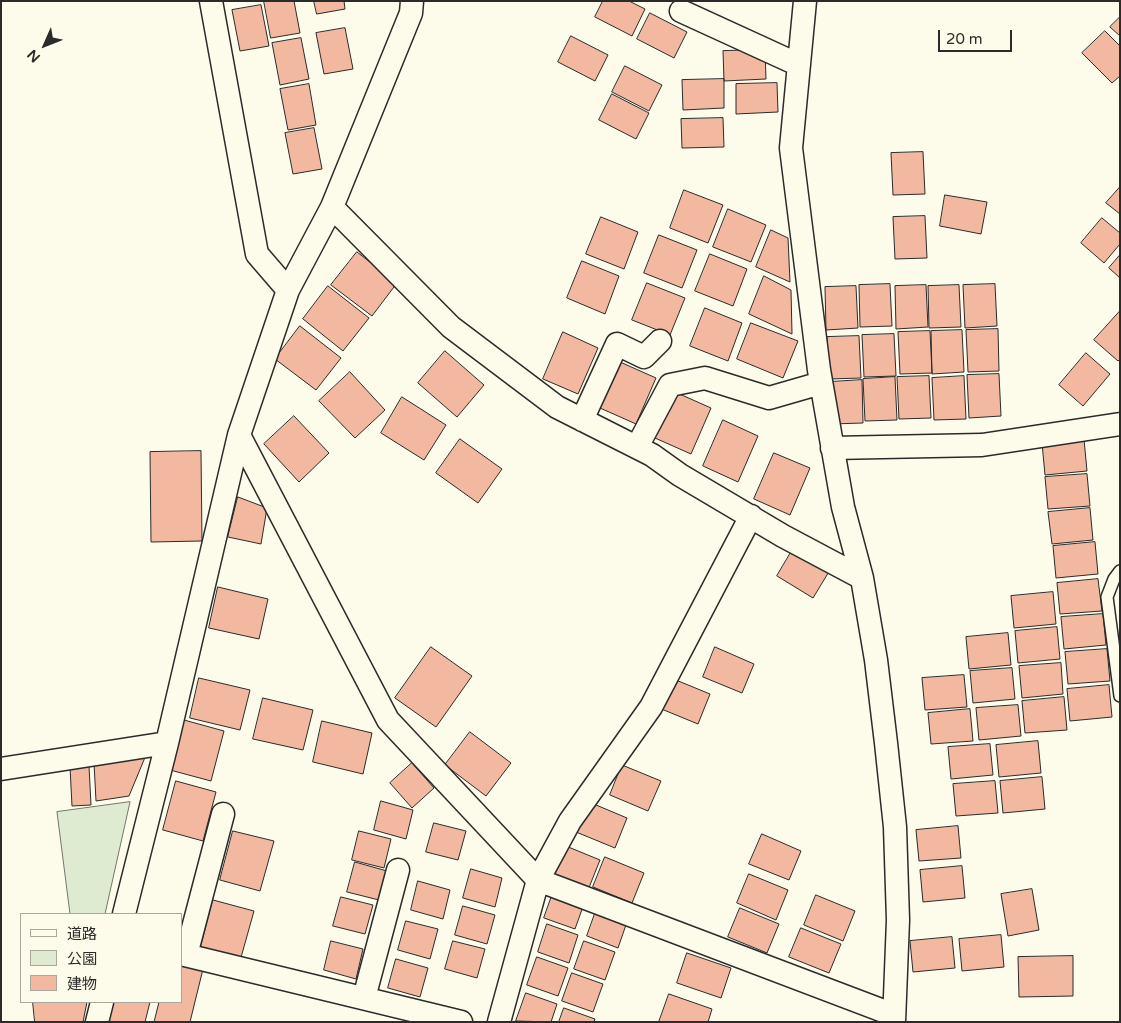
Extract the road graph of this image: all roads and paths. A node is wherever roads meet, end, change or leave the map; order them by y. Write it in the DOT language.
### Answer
graph roads {
  1 [pos="211,1"];
  2 [pos="412,1"];
  3 [pos="805,1"];
  4 [pos="681,11"];
  5 [pos="799,65"];
  6 [pos="332,207"];
  7 [pos="288,290"];
  8 [pos="660,341"];
  9 [pos="821,383"];
  10 [pos="582,420"];
  11 [pos="1120,424"];
  12 [pos="239,435"];
  13 [pos="637,447"];
  14 [pos="832,448"];
  15 [pos="751,516"];
  16 [pos="1120,571"];
  17 [pos="862,578"];
  18 [pos="1120,696"];
  19 [pos="166,743"];
  20 [pos="1,769"];
  21 [pos="223,814"];
  22 [pos="398,870"];
  23 [pos="538,880"];
  24 [pos="124,913"];
  25 [pos="183,954"];
  26 [pos="364,998"];
  27 [pos="102,1003"];
  28 [pos="894,1018"];
  29 [pos="97,1022"];
  30 [pos="461,1022"];
  31 [pos="499,1022"];
  1 -- 7 [label="street"];
  2 -- 6 [label="street"];
  3 -- 5 [label="street"];
  4 -- 5 [label="street"];
  5 -- 9 [label="street"];
  6 -- 7 [label="street"];
  6 -- 10 [label="street"];
  7 -- 12 [label="street"];
  8 -- 10 [label="street"];
  9 -- 13 [label="street"];
  9 -- 14 [label="street"];
  10 -- 13 [label="street"];
  11 -- 14 [label="street"];
  12 -- 19 [label="street"];
  12 -- 23 [label="street"];
  13 -- 15 [label="street"];
  14 -- 17 [label="street"];
  15 -- 17 [label="street"];
  15 -- 23 [label="street"];
  16 -- 18 [label="lane"];
  17 -- 28 [label="street"];
  19 -- 20 [label="street"];
  19 -- 24 [label="street"];
  21 -- 25 [label="street"];
  22 -- 26 [label="street"];
  23 -- 28 [label="street"];
  23 -- 31 [label="street"];
  25 -- 26 [label="street"];
  26 -- 30 [label="street"];
  27 -- 29 [label="street"];
}
